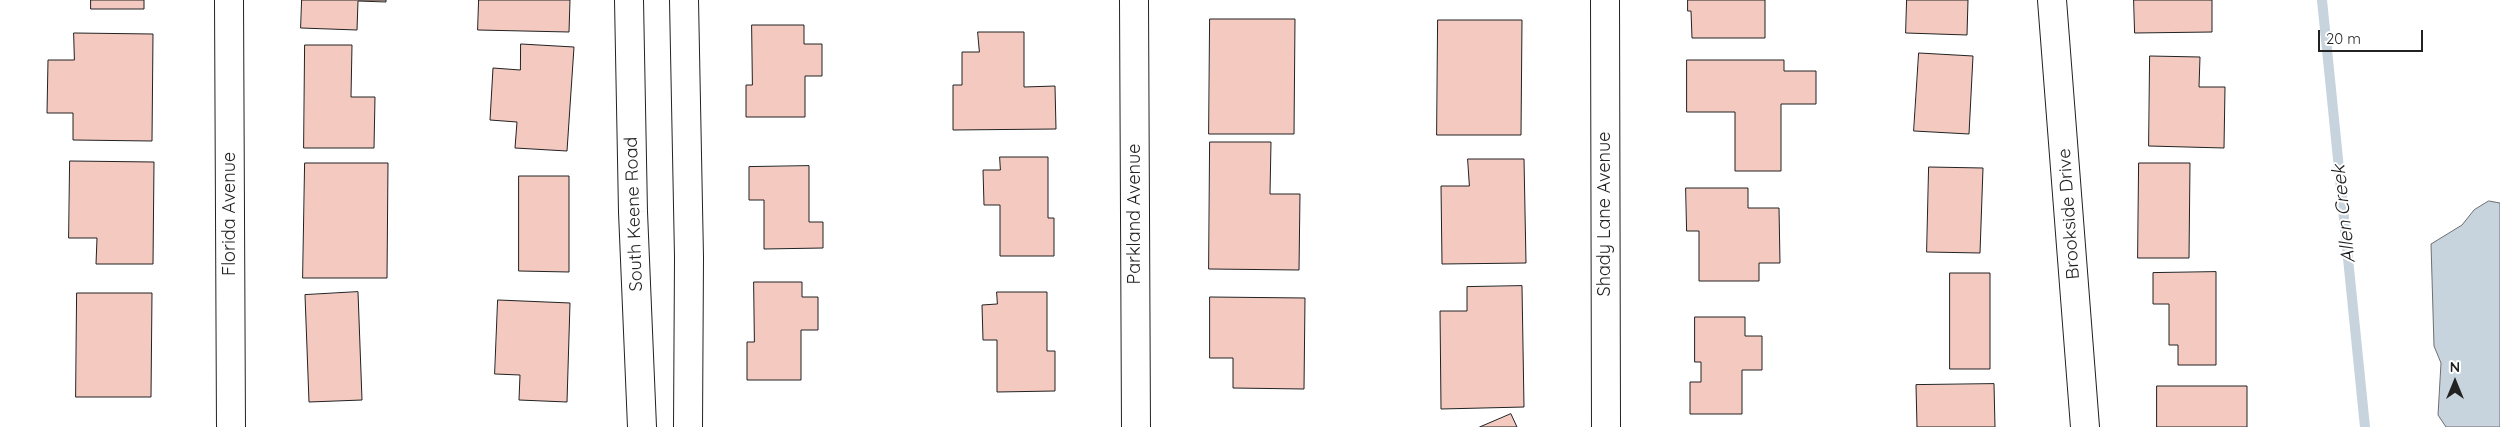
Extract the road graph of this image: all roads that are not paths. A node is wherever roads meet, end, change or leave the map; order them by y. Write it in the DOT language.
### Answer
graph roads {
  1 [pos="229,0"];
  2 [pos="629,0"];
  3 [pos="684,0"];
  4 [pos="1134,0"];
  5 [pos="1605,0"];
  6 [pos="2052,0"];
  7 [pos="231,427"];
  8 [pos="642,427"];
  9 [pos="688,427"];
  10 [pos="1136,427"];
  11 [pos="1606,427"];
  12 [pos="2085,427"];
  1 -- 7 [label="street, Florida Avenue"];
  2 -- 8 [label="street, South Keene Road"];
  3 -- 9 [label="street"];
  4 -- 10 [label="street, Parkland Avenue"];
  5 -- 11 [label="street, Shady Lane Avenue"];
  6 -- 12 [label="street, Brookside Drive"];
}
